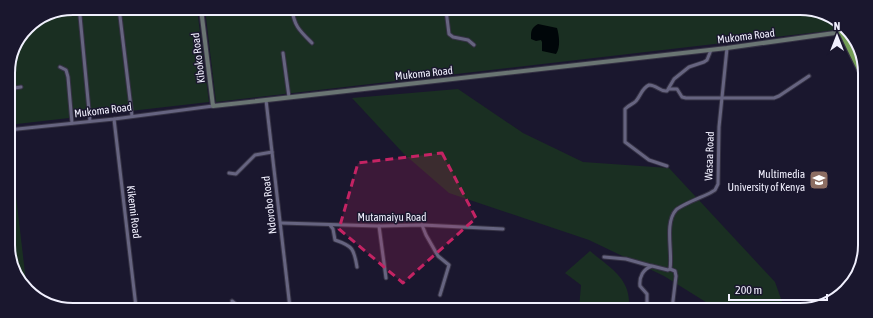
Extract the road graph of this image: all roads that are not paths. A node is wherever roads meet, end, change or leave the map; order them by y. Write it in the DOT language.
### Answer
graph roads {
  1 [pos="120,15"];
  2 [pos="202,15"];
  3 [pos="293,15"];
  4 [pos="447,15"];
  5 [pos="80,16"];
  6 [pos="842,32"];
  7 [pos="843,34"];
  8 [pos="312,43"];
  9 [pos="474,45"];
  10 [pos="727,48"];
  11 [pos="711,50"];
  12 [pos="283,53"];
  13 [pos="858,65"];
  14 [pos="60,67"];
  15 [pos="808,76"];
  16 [pos="21,87"];
  17 [pos="15,88"];
  18 [pos="669,89"];
  19 [pos="289,97"];
  20 [pos="721,99"];
  21 [pos="266,100"];
  22 [pos="213,106"];
  23 [pos="132,116"];
  24 [pos="114,119"];
  25 [pos="90,121"];
  26 [pos="72,123"];
  27 [pos="15,129"];
  28 [pos="272,152"];
  29 [pos="667,166"];
  30 [pos="229,173"];
  31 [pos="280,223"];
  32 [pos="330,225"];
  33 [pos="422,225"];
  34 [pos="379,226"];
  35 [pos="503,229"];
  36 [pos="604,257"];
  37 [pos="652,266"];
  38 [pos="357,267"];
  39 [pos="670,269"];
  40 [pos="386,278"];
  41 [pos="440,295"];
  42 [pos="232,301"];
  43 [pos="136,303"];
  44 [pos="234,303"];
  45 [pos="289,303"];
  46 [pos="647,303"];
  47 [pos="673,303"];
  1 -- 23 [label="street"];
  2 -- 22 [label="street, Kiboko Road"];
  3 -- 8 [label="street"];
  4 -- 9 [label="street"];
  5 -- 25 [label="street"];
  6 -- 10 [label="street, Mukoma Road"];
  7 -- 13 [label="highway"];
  10 -- 11 [label="street, Mukoma Road"];
  10 -- 20 [label="street, Wasaa Road"];
  11 -- 18 [label="street"];
  11 -- 19 [label="street, Mukoma Road"];
  12 -- 19 [label="street"];
  14 -- 26 [label="street"];
  15 -- 20 [label="street"];
  16 -- 17 [label="street"];
  18 -- 20 [label="street"];
  18 -- 29 [label="street"];
  19 -- 21 [label="street, Mukoma Road"];
  20 -- 39 [label="street, Wasaa Road"];
  21 -- 22 [label="street, Mukoma Road"];
  21 -- 28 [label="street, Ndorobo Road"];
  22 -- 23 [label="street, Mukoma Road"];
  23 -- 24 [label="street, Mukoma Road"];
  24 -- 25 [label="street, Mukoma Road"];
  24 -- 43 [label="street, Kikenni Road"];
  25 -- 26 [label="street, Mukoma Road"];
  26 -- 27 [label="street, Mukoma Road"];
  28 -- 30 [label="street"];
  28 -- 31 [label="street, Ndorobo Road"];
  31 -- 32 [label="street, Mutamaiyu Road"];
  31 -- 45 [label="street, Ndorobo Road"];
  32 -- 34 [label="street, Mutamaiyu Road"];
  32 -- 38 [label="street"];
  33 -- 34 [label="street, Mutamaiyu Road"];
  33 -- 35 [label="street, Mutamaiyu Road"];
  33 -- 41 [label="street"];
  34 -- 40 [label="street"];
  36 -- 37 [label="street"];
  37 -- 39 [label="street"];
  37 -- 46 [label="street"];
  39 -- 47 [label="street, Wasaa Road"];
  42 -- 44 [label="street"];
}
